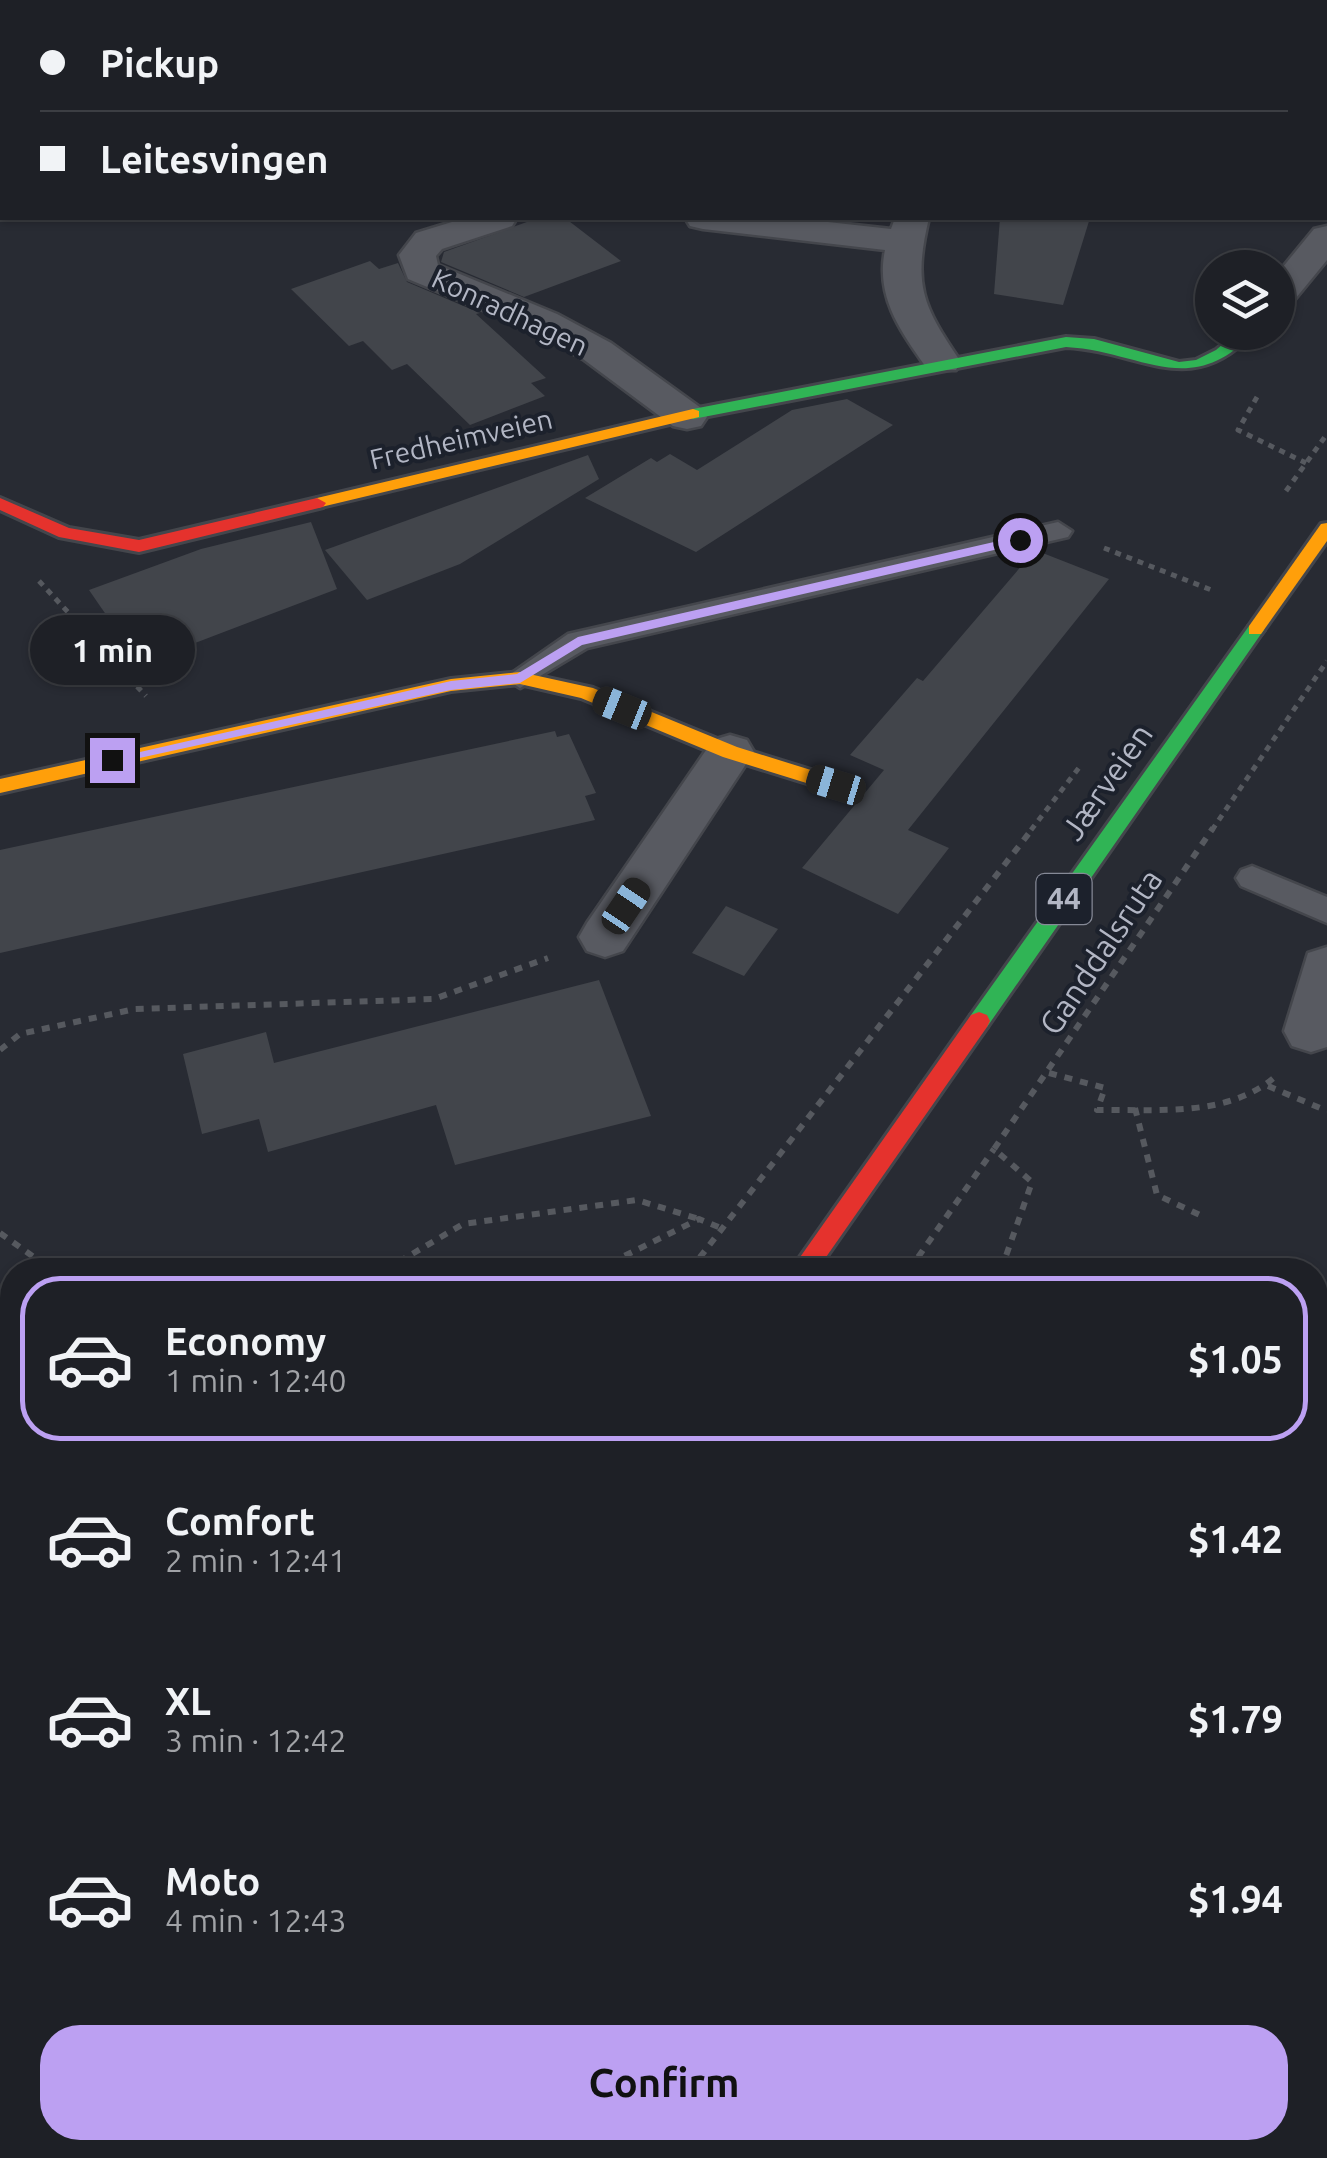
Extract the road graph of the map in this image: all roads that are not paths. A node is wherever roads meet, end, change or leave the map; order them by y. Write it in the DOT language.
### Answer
graph roads {
  1 [pos="492,220"];
  2 [pos="741,220"];
  3 [pos="908,229"];
  4 [pos="1327,237"];
  5 [pos="1295,276"];
  6 [pos="1232,350"];
  7 [pos="942,362"];
  8 [pos="687,417"];
  9 [pos="0,503"];
  10 [pos="1327,528"];
  11 [pos="1058,531"];
  12 [pos="520,678"];
  13 [pos="730,752"];
  14 [pos="836,785"];
  15 [pos="0,786"];
  16 [pos="1252,878"];
  17 [pos="1327,911"];
  18 [pos="606,937"];
  19 [pos="1327,968"];
  20 [pos="1311,1031"];
  21 [pos="811,1258"];
  1 -- 8 [label="street, Konradhagen"];
  2 -- 3 [label="street"];
  3 -- 7 [label="street"];
  4 -- 5 [label="street"];
  6 -- 7 [label="street"];
  7 -- 8 [label="street, Fredheimveien"];
  8 -- 9 [label="street, Fredheimveien"];
  10 -- 21 [label="street, Jærveien / 44"];
  11 -- 12 [label="lane"];
  12 -- 13 [label="street"];
  12 -- 15 [label="street"];
  13 -- 14 [label="street"];
  13 -- 18 [label="street"];
  16 -- 17 [label="lane"];
  19 -- 20 [label="street"];
}
